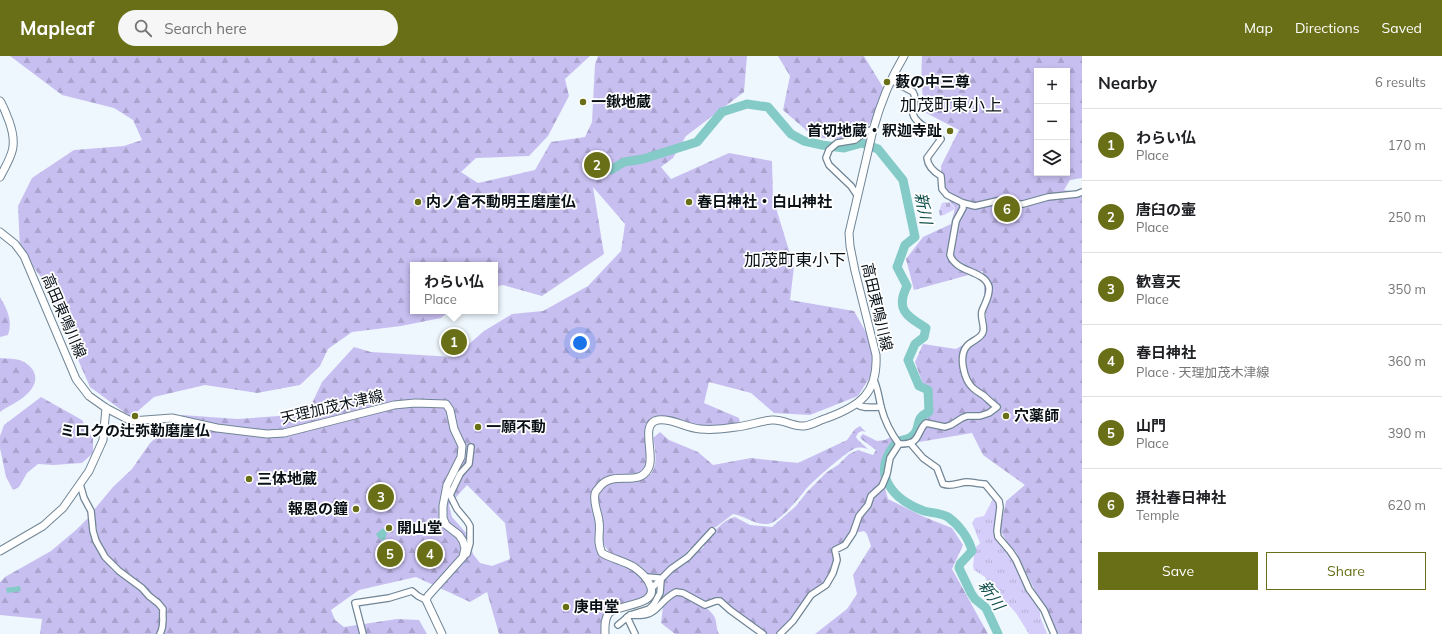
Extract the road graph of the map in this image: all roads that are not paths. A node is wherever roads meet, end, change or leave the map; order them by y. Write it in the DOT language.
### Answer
graph roads {
  1 [pos="904,56"];
  2 [pos="891,80"];
  3 [pos="0,101"];
  4 [pos="872,130"];
  5 [pos="0,177"];
  6 [pos="1082,192"];
  7 [pos="857,195"];
  8 [pos="963,203"];
  9 [pos="0,232"];
  10 [pos="874,380"];
  11 [pos="856,404"];
  12 [pos="881,407"];
  13 [pos="106,408"];
  14 [pos="899,444"];
  15 [pos="911,444"];
  16 [pos="471,447"];
  17 [pos="80,484"];
  18 [pos="712,532"];
  19 [pos="0,550"];
  20 [pos="463,557"];
  21 [pos="646,577"];
  22 [pos="661,580"];
  23 [pos="652,588"];
  24 [pos="426,600"];
  25 [pos="629,616"];
  26 [pos="618,625"];
  27 [pos="160,634"];
  28 [pos="363,634"];
  29 [pos="442,634"];
  30 [pos="605,634"];
  31 [pos="635,634"];
  32 [pos="763,634"];
  33 [pos="780,634"];
  34 [pos="1054,634"];
  1 -- 2 [label="main road, 高田東鳴川線"];
  2 -- 4 [label="main road, 高田東鳴川線"];
  2 -- 8 [label="street"];
  3 -- 5 [label="main road"];
  4 -- 7 [label="main road, 高田東鳴川線"];
  4 -- 7 [label="street"];
  6 -- 8 [label="street"];
  7 -- 10 [label="main road, 高田東鳴川線"];
  8 -- 15 [label="street"];
  9 -- 13 [label="main road, 高田東鳴川線"];
  10 -- 11 [label="main road, 高田東鳴川線"];
  10 -- 12 [label="street"];
  11 -- 12 [label="street"];
  11 -- 21 [label="main road, 高田東鳴川線"];
  12 -- 14 [label="street"];
  13 -- 17 [label="main road"];
  13 -- 20 [label="main road, 天理加茂木津線"];
  14 -- 15 [label="street"];
  14 -- 33 [label="street"];
  15 -- 34 [label="street"];
  16 -- 20 [label="street"];
  17 -- 19 [label="main road"];
  17 -- 27 [label="street"];
  18 -- 22 [label="street"];
  20 -- 24 [label="main road"];
  21 -- 22 [label="street"];
  21 -- 23 [label="main road, 高田東鳴川線"];
  22 -- 23 [label="street"];
  22 -- 25 [label="street"];
  23 -- 30 [label="main road"];
  24 -- 28 [label="street"];
  24 -- 29 [label="main road"];
  25 -- 26 [label="street"];
  25 -- 31 [label="street"];
  25 -- 32 [label="street"];
}
